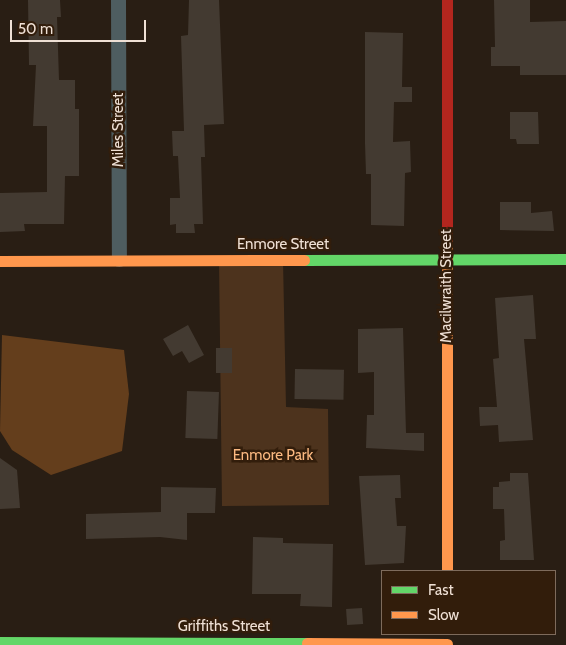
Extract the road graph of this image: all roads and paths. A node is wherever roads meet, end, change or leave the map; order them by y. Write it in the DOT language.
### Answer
graph roads {
  1 [pos="118,0"];
  2 [pos="447,0"];
  3 [pos="119,259"];
  4 [pos="447,259"];
  5 [pos="566,260"];
  6 [pos="0,261"];
  7 [pos="447,570"];
  8 [pos="0,642"];
  9 [pos="114,643"];
  10 [pos="447,645"];
  1 -- 3 [label="street, Miles Street"];
  2 -- 4 [label="street, Macilwraith Street"];
  3 -- 4 [label="street, Enmore Street"];
  3 -- 6 [label="street, Enmore Street"];
  4 -- 5 [label="street, Enmore Street"];
  4 -- 7 [label="street, Macilwraith Street"];
  8 -- 9 [label="street, Griffiths Street"];
  9 -- 10 [label="street, Griffiths Street"];
}
